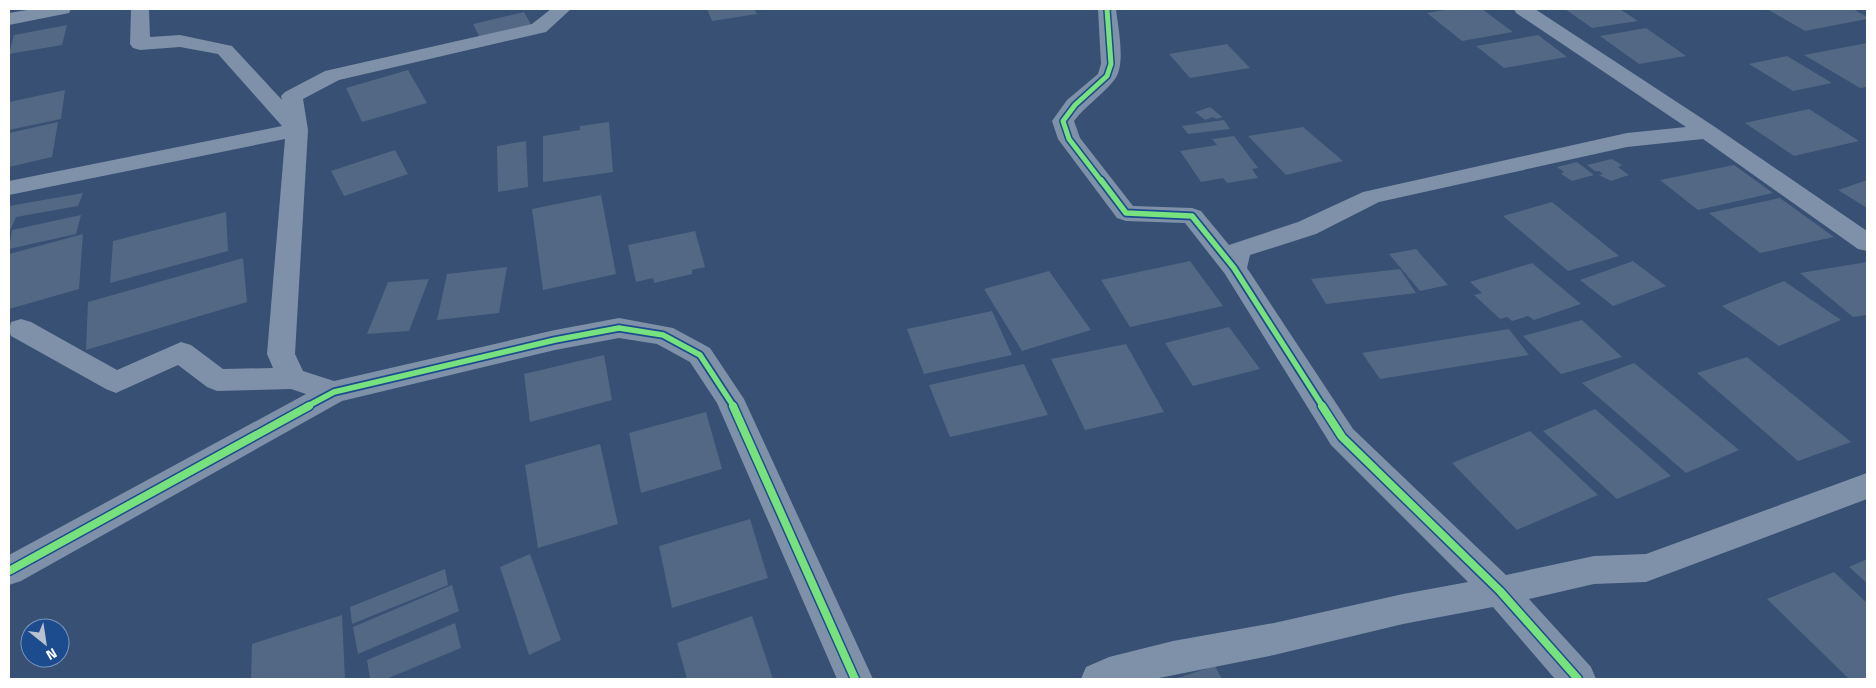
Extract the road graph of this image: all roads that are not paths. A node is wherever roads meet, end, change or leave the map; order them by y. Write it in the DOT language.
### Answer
graph roads {
  1 [pos="62,9"];
  2 [pos="140,9"];
  3 [pos="562,9"];
  4 [pos="1107,9"];
  5 [pos="1523,9"];
  6 [pos="9,19"];
  7 [pos="297,130"];
  8 [pos="1707,132"];
  9 [pos="9,188"];
  10 [pos="1867,243"];
  11 [pos="1234,268"];
  12 [pos="21,329"];
  13 [pos="292,378"];
  14 [pos="334,392"];
  15 [pos="1867,486"];
  16 [pos="9,571"];
  17 [pos="1500,591"];
  18 [pos="855,679"];
  19 [pos="1099,679"];
  20 [pos="1578,679"];
  1 -- 6 [label="street"];
  2 -- 7 [label="street"];
  3 -- 7 [label="street"];
  4 -- 11 [label="street"];
  5 -- 8 [label="street"];
  7 -- 9 [label="street"];
  7 -- 13 [label="street"];
  8 -- 10 [label="street"];
  8 -- 11 [label="street"];
  11 -- 17 [label="street"];
  12 -- 13 [label="street"];
  13 -- 14 [label="street"];
  14 -- 16 [label="street"];
  14 -- 18 [label="street"];
  15 -- 17 [label="street"];
  17 -- 19 [label="street"];
  17 -- 20 [label="street"];
}
